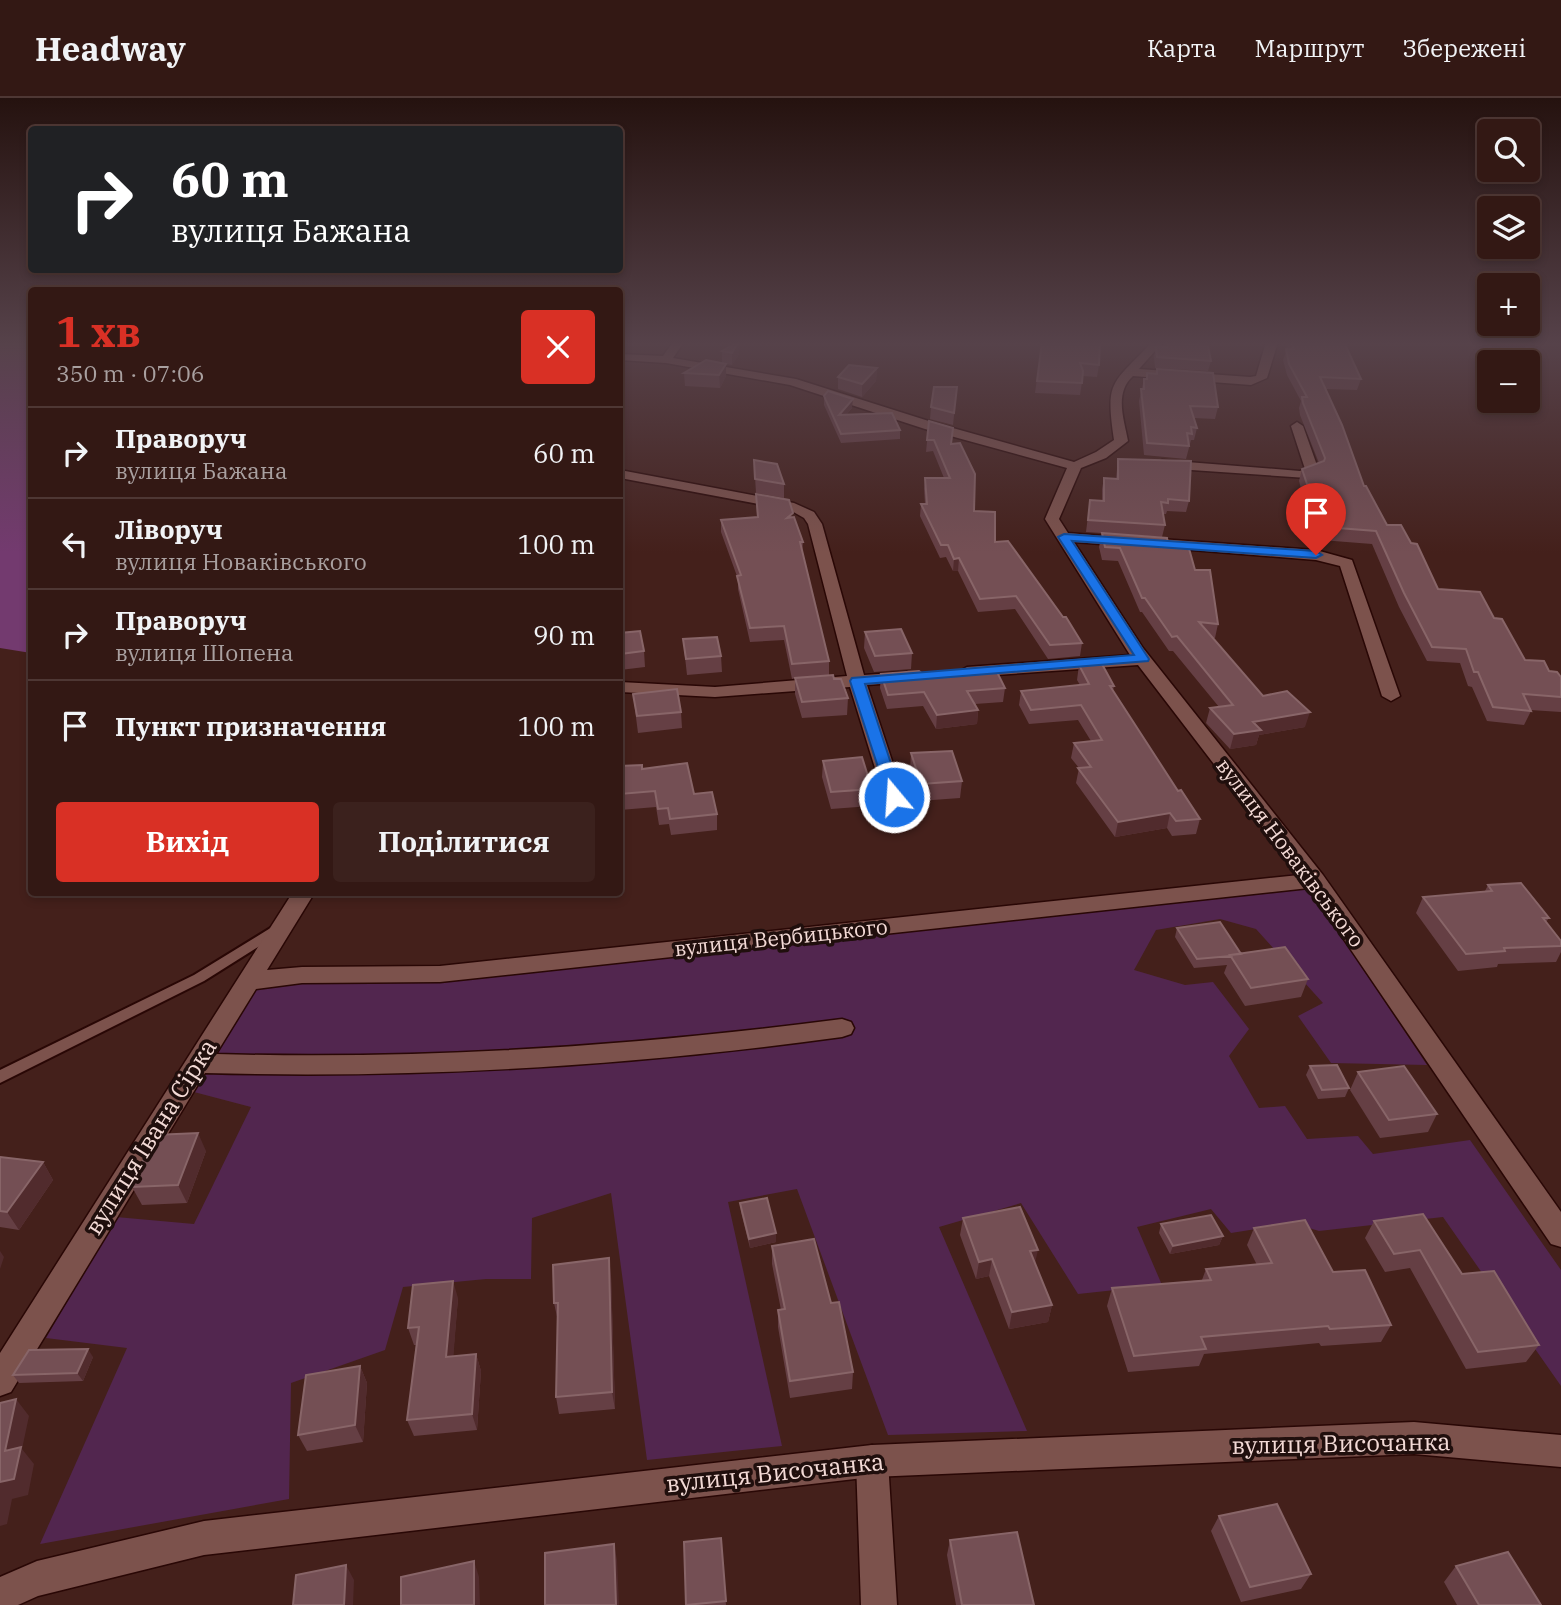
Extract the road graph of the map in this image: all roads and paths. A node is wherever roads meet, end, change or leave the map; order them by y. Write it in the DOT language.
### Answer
graph roads {
  1 [pos="887,412"];
  2 [pos="1117,412"];
  3 [pos="1297,426"];
  4 [pos="1120,461"];
  5 [pos="1084,462"];
  6 [pos="1147,463"];
  7 [pos="623,475"];
  8 [pos="1064,537"];
  9 [pos="1143,659"];
  10 [pos="952,673"];
  11 [pos="925,676"];
  12 [pos="857,681"];
  13 [pos="623,687"];
  14 [pos="1391,696"];
  15 [pos="894,797"];
  16 [pos="1315,880"];
  17 [pos="301,896"];
  18 [pos="282,925"];
  19 [pos="247,981"];
  20 [pos="842,1028"];
  21 [pos="197,1063"];
  22 [pos="0,1077"];
  23 [pos="1561,1235"];
  24 [pos="0,1381"];
  25 [pos="1561,1451"];
  26 [pos="872,1461"];
  27 [pos="0,1595"];
  28 [pos="879,1605"];
  1 -- 5 [label="street"];
  2 -- 5 [label="street"];
  3 -- 6 [label="street"];
  4 -- 5 [label="street"];
  5 -- 8 [label="street, вулиця Новаківського"];
  7 -- 12 [label="street"];
  8 -- 9 [label="street, вулиця Новаківського"];
  8 -- 14 [label="street"];
  9 -- 10 [label="street"];
  9 -- 16 [label="street, вулиця Новаківського"];
  11 -- 12 [label="street"];
  12 -- 13 [label="street"];
  12 -- 15 [label="street"];
  16 -- 19 [label="street, вулиця Вербицького"];
  16 -- 23 [label="street, вулиця Новаківського"];
  17 -- 18 [label="street, вулиця Івана Сірка"];
  18 -- 19 [label="street, вулиця Івана Сірка"];
  18 -- 22 [label="lane"];
  19 -- 21 [label="street, вулиця Івана Сірка"];
  20 -- 21 [label="street"];
  21 -- 24 [label="street, вулиця Івана Сірка"];
  25 -- 26 [label="street, вулиця Височанка"];
  26 -- 27 [label="street, вулиця Височанка"];
  26 -- 28 [label="street"];
}
